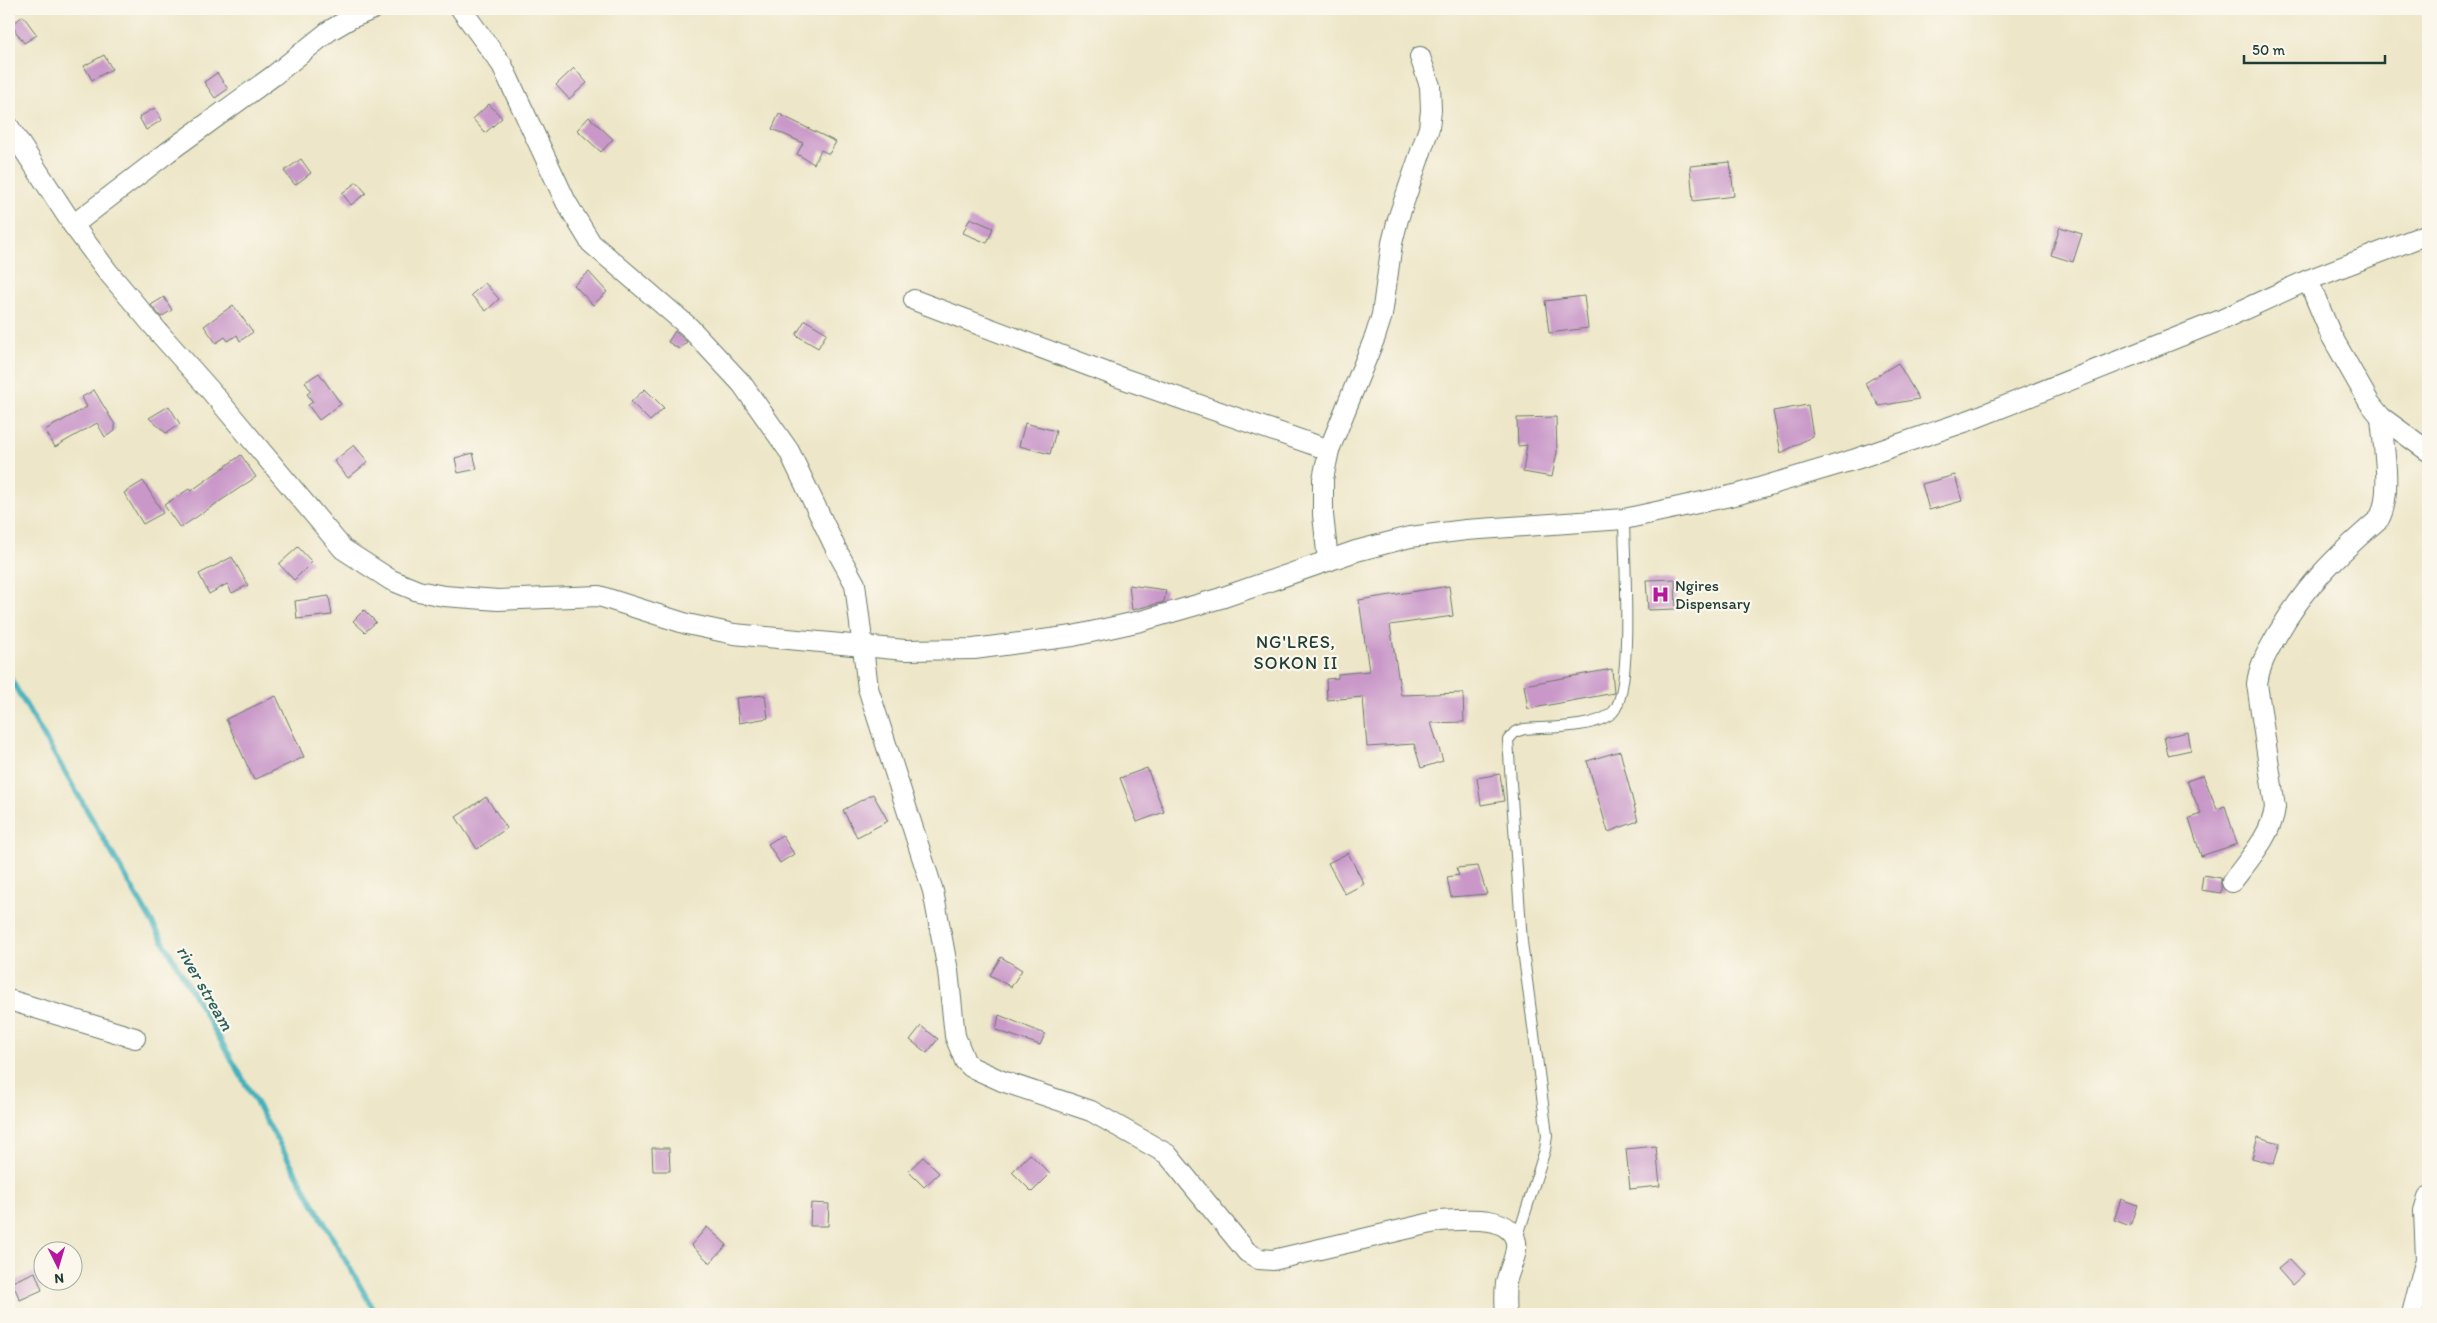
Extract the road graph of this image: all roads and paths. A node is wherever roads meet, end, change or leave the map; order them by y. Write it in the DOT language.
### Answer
graph roads {
  1 [pos="373,9"];
  2 [pos="461,9"];
  3 [pos="1420,57"];
  4 [pos="11,134"];
  5 [pos="73,225"];
  6 [pos="2428,234"];
  7 [pos="2308,280"];
  8 [pos="914,300"];
  9 [pos="2380,417"];
  10 [pos="1329,450"];
  11 [pos="2428,451"];
  12 [pos="1624,519"];
  13 [pos="1328,560"];
  14 [pos="862,648"];
  15 [pos="2232,882"];
  16 [pos="9,1000"];
  17 [pos="135,1038"];
  18 [pos="2428,1197"];
  19 [pos="1516,1243"];
  20 [pos="1506,1314"];
  21 [pos="2412,1314"];
  1 -- 5 [label="street"];
  2 -- 14 [label="street"];
  3 -- 10 [label="street"];
  4 -- 5 [label="street"];
  5 -- 14 [label="street"];
  6 -- 7 [label="street"];
  7 -- 9 [label="street"];
  7 -- 12 [label="street"];
  8 -- 10 [label="street"];
  9 -- 11 [label="street"];
  9 -- 15 [label="street"];
  10 -- 13 [label="street"];
  12 -- 13 [label="street"];
  12 -- 19 [label="lane"];
  13 -- 14 [label="street"];
  14 -- 19 [label="street"];
  16 -- 17 [label="street"];
  18 -- 21 [label="street"];
  19 -- 20 [label="street"];
}
